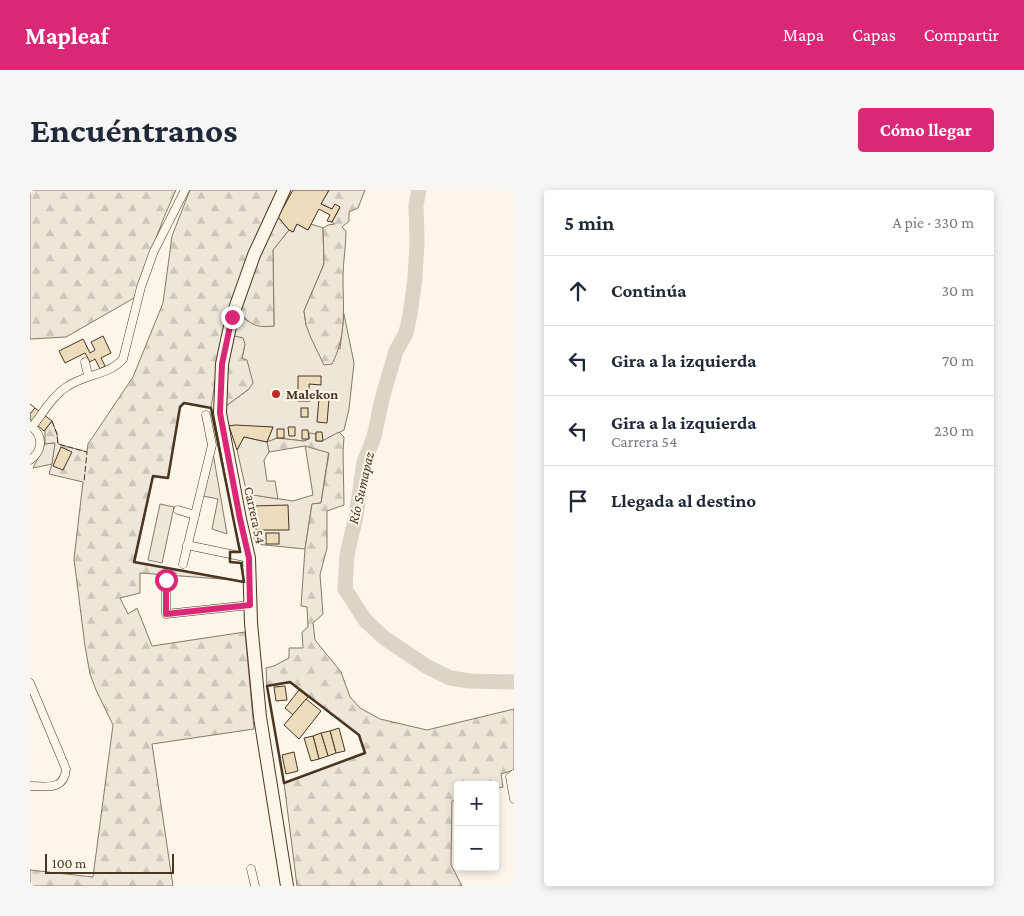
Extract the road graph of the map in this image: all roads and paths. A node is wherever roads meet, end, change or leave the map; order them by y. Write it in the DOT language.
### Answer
graph roads {
  1 [pos="185,190"];
  2 [pos="284,190"];
  3 [pos="85,362"];
  4 [pos="88,375"];
  5 [pos="206,415"];
  6 [pos="31,427"];
  7 [pos="30,460"];
  8 [pos="178,510"];
  9 [pos="195,515"];
  10 [pos="187,545"];
  11 [pos="249,558"];
  12 [pos="183,564"];
  13 [pos="166,580"];
  14 [pos="250,605"];
  15 [pos="30,684"];
  16 [pos="512,776"];
  17 [pos="30,786"];
  18 [pos="514,799"];
  19 [pos="250,869"];
  20 [pos="255,886"];
  21 [pos="287,886"];
  1 -- 4 [label="street"];
  2 -- 11 [label="main road, Carrera 54"];
  3 -- 4 [label="street"];
  4 -- 6 [label="street"];
  5 -- 9 [label="street"];
  6 -- 7 [label="street"];
  8 -- 9 [label="street"];
  9 -- 10 [label="street"];
  10 -- 11 [label="street"];
  10 -- 12 [label="street"];
  11 -- 14 [label="main road, Carrera 54"];
  13 -- 14 [label="street"];
  14 -- 21 [label="main road, Carrera 54"];
  15 -- 17 [label="street"];
  16 -- 18 [label="street"];
  19 -- 20 [label="street"];
}
